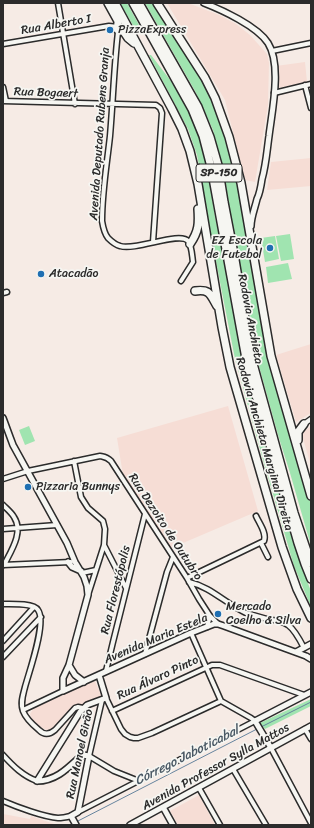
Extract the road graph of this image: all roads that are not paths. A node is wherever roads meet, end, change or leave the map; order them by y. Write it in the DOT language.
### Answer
graph roads {
  1 [pos="58,3"];
  2 [pos="108,3"];
  3 [pos="115,3"];
  4 [pos="133,3"];
  5 [pos="139,3"];
  6 [pos="157,3"];
  7 [pos="206,3"];
  8 [pos="115,28"];
  9 [pos="63,34"];
  10 [pos="311,43"];
  11 [pos="3,44"];
  12 [pos="138,46"];
  13 [pos="272,51"];
  14 [pos="311,84"];
  15 [pos="305,85"];
  16 [pos="3,87"];
  17 [pos="274,93"];
  18 [pos="4,101"];
  19 [pos="76,104"];
  20 [pos="112,105"];
  21 [pos="311,108"];
  22 [pos="198,184"];
  23 [pos="241,184"];
  24 [pos="258,197"];
  25 [pos="153,242"];
  26 [pos="190,244"];
  27 [pos="252,249"];
  28 [pos="181,281"];
  29 [pos="195,291"];
  30 [pos="219,309"];
  31 [pos="288,414"];
  32 [pos="3,418"];
  33 [pos="311,419"];
  34 [pos="304,424"];
  35 [pos="301,460"];
  36 [pos="74,461"];
  37 [pos="28,471"];
  38 [pos="3,479"];
  39 [pos="311,496"];
  40 [pos="3,505"];
  41 [pos="145,514"];
  42 [pos="256,516"];
  43 [pos="57,525"];
  44 [pos="18,528"];
  45 [pos="3,529"];
  46 [pos="261,543"];
  47 [pos="104,545"];
  48 [pos="71,552"];
  49 [pos="173,557"];
  50 [pos="268,557"];
  51 [pos="67,562"];
  52 [pos="75,562"];
  53 [pos="311,563"];
  54 [pos="3,565"];
  55 [pos="96,570"];
  56 [pos="81,572"];
  57 [pos="311,579"];
  58 [pos="188,580"];
  59 [pos="126,589"];
  60 [pos="88,595"];
  61 [pos="3,604"];
  62 [pos="34,607"];
  63 [pos="210,616"];
  64 [pos="41,617"];
  65 [pos="311,618"];
  66 [pos="218,624"];
  67 [pos="206,627"];
  68 [pos="191,633"];
  69 [pos="3,641"];
  70 [pos="311,644"];
  71 [pos="304,648"];
  72 [pos="296,652"];
  73 [pos="145,654"];
  74 [pos="3,657"];
  75 [pos="311,659"];
  76 [pos="69,665"];
  77 [pos="206,667"];
  78 [pos="106,672"];
  79 [pos="99,675"];
  80 [pos="84,682"];
  81 [pos="63,691"];
  82 [pos="311,692"];
  83 [pos="304,695"];
  84 [pos="104,699"];
  85 [pos="221,701"];
  86 [pos="83,708"];
  87 [pos="23,710"];
  88 [pos="112,711"];
  89 [pos="256,723"];
  90 [pos="311,726"];
  91 [pos="305,729"];
  92 [pos="311,739"];
  93 [pos="270,748"];
  94 [pos="3,755"];
  95 [pos="89,756"];
  96 [pos="233,769"];
  97 [pos="139,781"];
  98 [pos="37,782"];
  99 [pos="199,788"];
  100 [pos="3,801"];
  101 [pos="163,807"];
  102 [pos="78,812"];
  103 [pos="73,820"];
  104 [pos="311,823"];
  105 [pos="130,825"];
  106 [pos="173,825"];
  107 [pos="220,825"];
  108 [pos="266,825"];
  1 -- 9 [label="street"];
  2 -- 8 [label="highway"];
  3 -- 12 [label="highway, Rodovia Anchieta Marginal Direita / SP-150"];
  4 -- 57 [label="highway, Rodovia Anchieta / SP-150"];
  5 -- 53 [label="highway, Rodovia Anchieta / SP-150"];
  6 -- 23 [label="highway, SP-150"];
  7 -- 13 [label="street"];
  8 -- 9 [label="street, Rua Alberto I"];
  8 -- 12 [label="highway"];
  8 -- 20 [label="street, Avenida Deputado Rubens Granja"];
  9 -- 11 [label="street, Rua Alberto I"];
  9 -- 19 [label="street"];
  10 -- 13 [label="street"];
  12 -- 22 [label="highway, Rodovia Anchieta Marginal Direita / SP-150"];
  13 -- 17 [label="street"];
  14 -- 15 [label="street"];
  15 -- 17 [label="street"];
  15 -- 21 [label="street"];
  16 -- 18 [label="street"];
  17 -- 24 [label="street"];
  18 -- 19 [label="street, Rua Bogaert"];
  19 -- 20 [label="street, Rua Bogaert"];
  20 -- 25 [label="street, Avenida Deputado Rubens Granja"];
  20 -- 25 [label="street, Rua Bogaert"];
  22 -- 26 [label="highway"];
  22 -- 30 [label="highway, Rodovia Anchieta Marginal Direita / SP-150"];
  23 -- 24 [label="street"];
  23 -- 27 [label="highway, SP-150"];
  24 -- 27 [label="street"];
  25 -- 26 [label="street, Avenida Deputado Rubens Granja"];
  26 -- 28 [label="street"];
  27 -- 31 [label="highway, SP-150"];
  29 -- 30 [label="highway"];
  30 -- 65 [label="highway, Rodovia Anchieta Marginal Direita / SP-150"];
  31 -- 34 [label="highway"];
  31 -- 35 [label="highway, SP-150"];
  32 -- 37 [label="street"];
  33 -- 34 [label="street"];
  34 -- 35 [label="highway"];
  35 -- 39 [label="highway, SP-150"];
  36 -- 37 [label="street"];
  36 -- 41 [label="street, Rua Dezoito de Outubro"];
  36 -- 47 [label="street"];
  37 -- 38 [label="street"];
  37 -- 43 [label="street"];
  40 -- 44 [label="street"];
  41 -- 49 [label="street, Rua Dezoito de Outubro"];
  41 -- 59 [label="street, Rua Florestópolis"];
  42 -- 46 [label="street"];
  43 -- 44 [label="street"];
  43 -- 48 [label="street"];
  44 -- 45 [label="street"];
  44 -- 54 [label="street"];
  46 -- 50 [label="street"];
  46 -- 58 [label="street"];
  47 -- 55 [label="street"];
  47 -- 59 [label="street"];
  48 -- 51 [label="street"];
  48 -- 52 [label="street"];
  49 -- 58 [label="street, Rua Dezoito de Outubro"];
  49 -- 73 [label="street"];
  51 -- 52 [label="street"];
  51 -- 54 [label="street"];
  51 -- 56 [label="street"];
  52 -- 56 [label="street"];
  55 -- 56 [label="street"];
  55 -- 60 [label="street"];
  56 -- 60 [label="street"];
  58 -- 63 [label="street, Rua Dezoito de Outubro"];
  58 -- 71 [label="street"];
  59 -- 78 [label="street, Rua Florestópolis"];
  60 -- 76 [label="street"];
  61 -- 62 [label="street"];
  62 -- 64 [label="street"];
  62 -- 69 [label="street"];
  63 -- 66 [label="street, Rua Dezoito de Outubro"];
  63 -- 67 [label="street"];
  64 -- 74 [label="street"];
  64 -- 87 [label="street"];
  66 -- 67 [label="street, Avenida Maria Estela"];
  66 -- 72 [label="street, Avenida Maria Estela"];
  67 -- 68 [label="street, Avenida Maria Estela"];
  68 -- 73 [label="street, Avenida Maria Estela"];
  68 -- 77 [label="street"];
  70 -- 71 [label="street"];
  71 -- 72 [label="street"];
  72 -- 75 [label="street, Avenida Maria Estela"];
  73 -- 78 [label="street, Avenida Maria Estela"];
  76 -- 80 [label="street"];
  76 -- 81 [label="street"];
  77 -- 83 [label="street, Rua Álvaro Pinto"];
  77 -- 85 [label="street"];
  77 -- 88 [label="street, Rua Álvaro Pinto"];
  78 -- 79 [label="street, Avenida Maria Estela"];
  79 -- 80 [label="street, Avenida Maria Estela"];
  79 -- 84 [label="street"];
  80 -- 81 [label="street, Avenida Maria Estela"];
  81 -- 87 [label="street"];
  82 -- 83 [label="street"];
  83 -- 89 [label="street"];
  84 -- 86 [label="street"];
  84 -- 88 [label="street"];
  84 -- 95 [label="street, Rua Manoel Girão"];
  85 -- 88 [label="street"];
  85 -- 89 [label="street"];
  86 -- 87 [label="street"];
  86 -- 98 [label="street"];
  89 -- 93 [label="street"];
  89 -- 97 [label="street"];
  90 -- 91 [label="street, Avenida Professor Sylla Mattos"];
  91 -- 92 [label="street"];
  91 -- 93 [label="street, Avenida Professor Sylla Mattos"];
  93 -- 96 [label="street, Avenida Professor Sylla Mattos"];
  93 -- 104 [label="street"];
  94 -- 98 [label="street"];
  95 -- 97 [label="street"];
  95 -- 98 [label="street"];
  95 -- 102 [label="street, Rua Manoel Girão"];
  96 -- 99 [label="street, Avenida Professor Sylla Mattos"];
  96 -- 108 [label="street"];
  97 -- 102 [label="street"];
  99 -- 101 [label="street, Avenida Professor Sylla Mattos"];
  99 -- 107 [label="street"];
  100 -- 103 [label="street"];
  101 -- 105 [label="street, Avenida Professor Sylla Mattos"];
  101 -- 106 [label="street"];
  102 -- 103 [label="street"];
}
